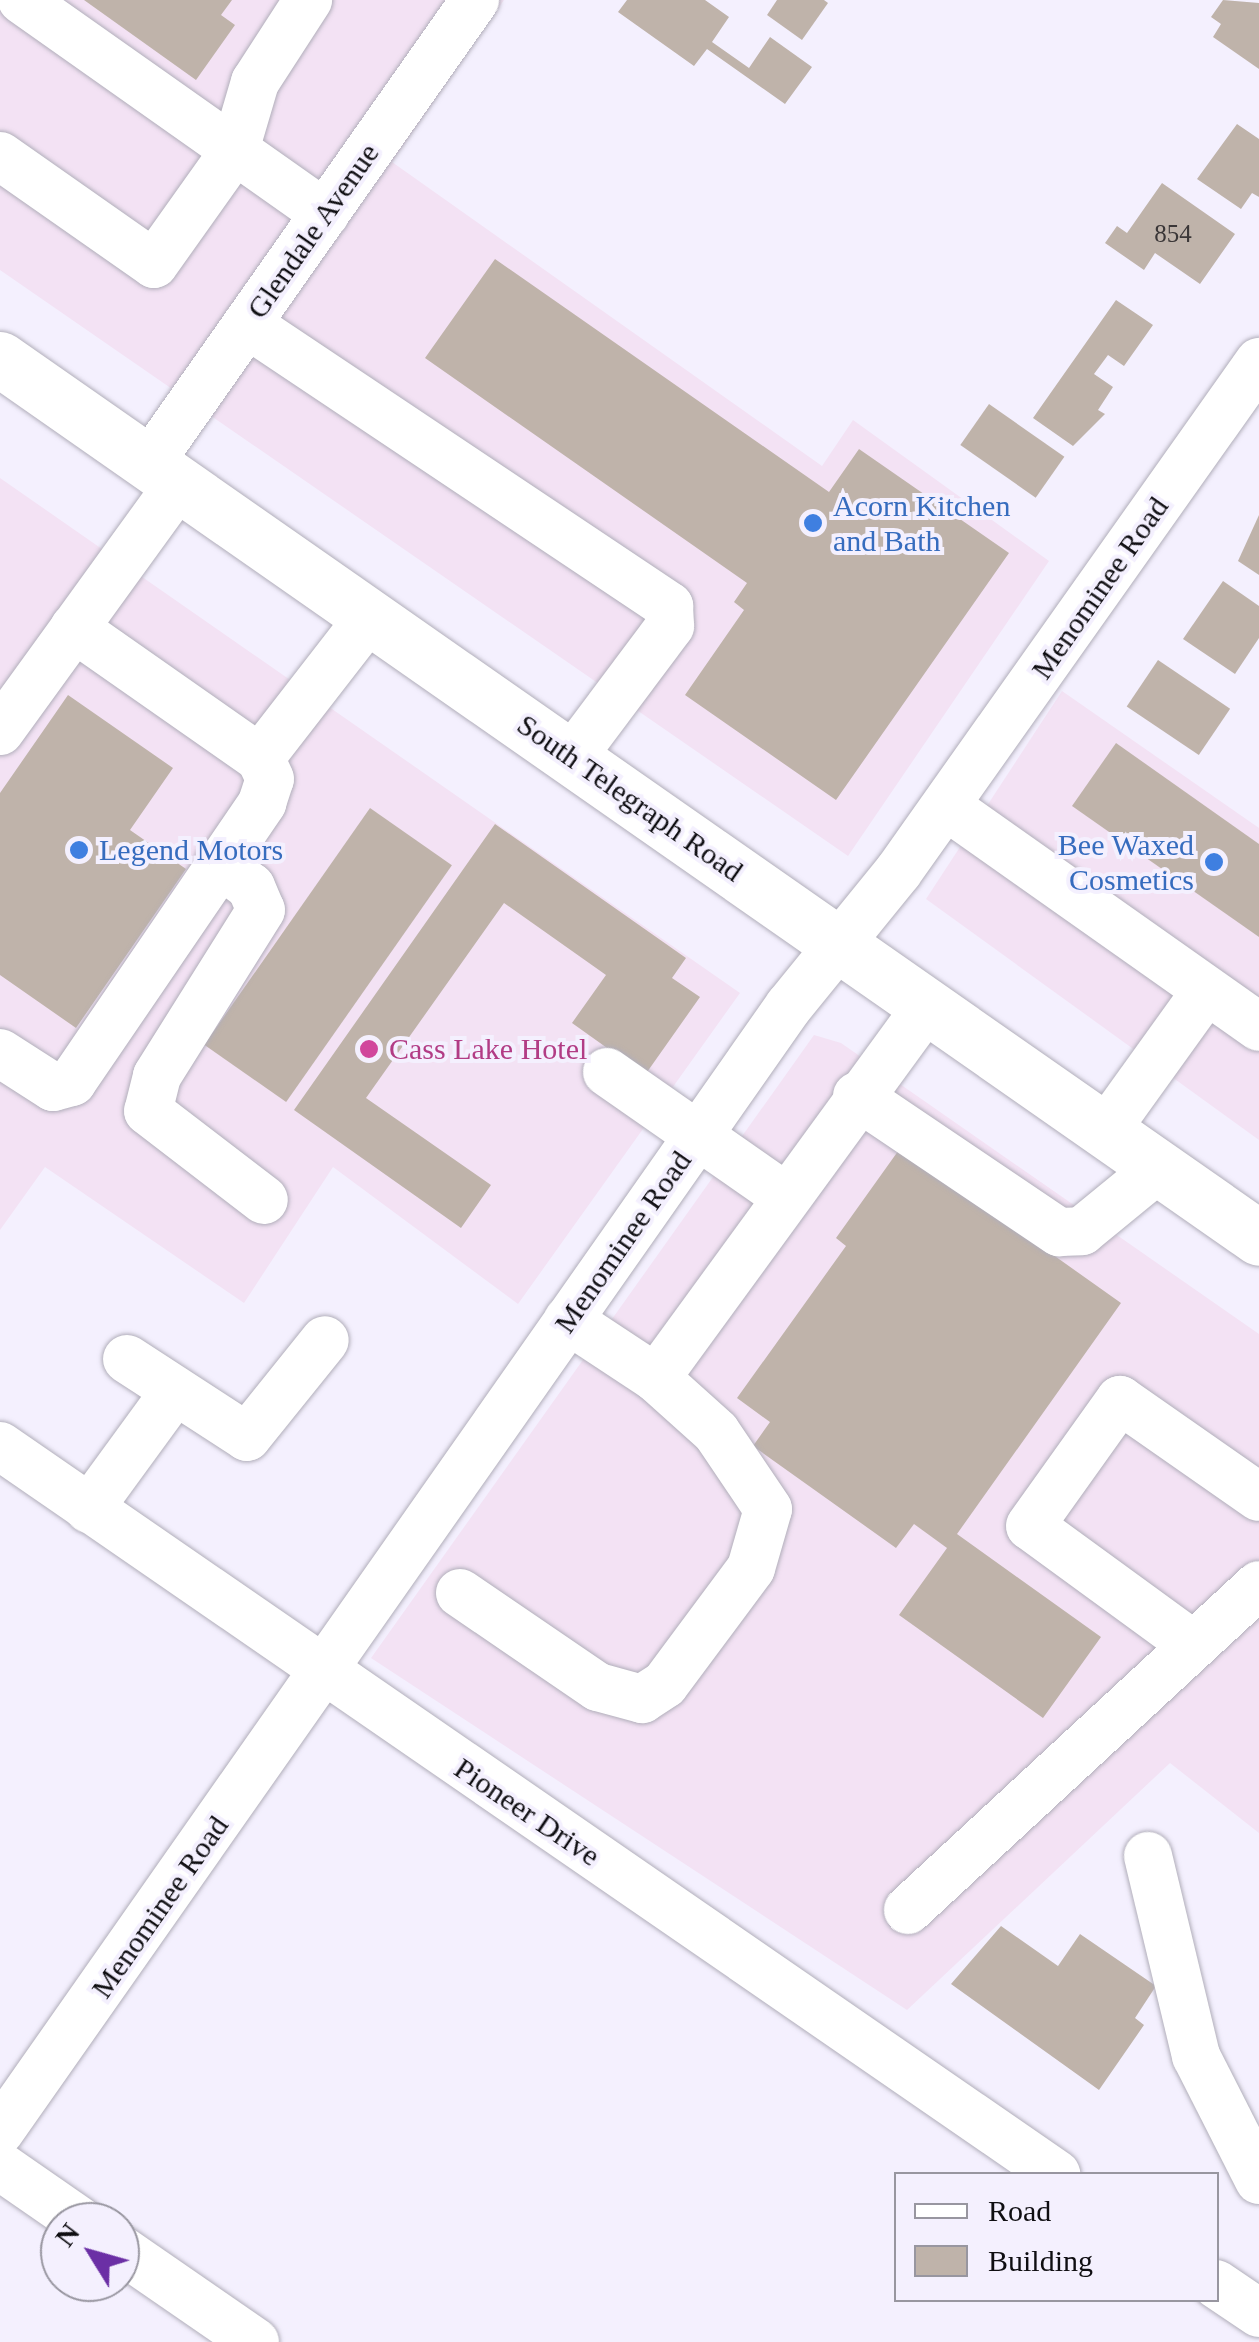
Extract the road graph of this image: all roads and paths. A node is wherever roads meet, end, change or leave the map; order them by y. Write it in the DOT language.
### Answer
graph roads {
  1 [pos="22,0"];
  2 [pos="308,0"];
  3 [pos="476,0"];
  4 [pos="235,150"];
  5 [pos="0,156"];
  6 [pos="326,214"];
  7 [pos="248,324"];
  8 [pos="5,373"];
  9 [pos="1253,385"];
  10 [pos="165,472"];
  11 [pos="370,616"];
  12 [pos="74,628"];
  13 [pos="0,731"];
  14 [pos="260,758"];
  15 [pos="572,758"];
  16 [pos="946,806"];
  17 [pos="209,877"];
  18 [pos="840,944"];
  19 [pos="1206,991"];
  20 [pos="927,1006"];
  21 [pos="1259,1027"];
  22 [pos="0,1053"];
  23 [pos="607,1072"];
  24 [pos="857,1096"];
  25 [pos="1106,1130"];
  26 [pos="698,1135"];
  27 [pos="1160,1168"];
  28 [pos="782,1194"];
  29 [pos="264,1200"];
  30 [pos="1259,1238"];
  31 [pos="568,1320"];
  32 [pos="325,1340"];
  33 [pos="126,1359"];
  34 [pos="656,1378"];
  35 [pos="173,1394"];
  36 [pos="0,1446"];
  37 [pos="1259,1497"];
  38 [pos="89,1509"];
  39 [pos="1259,1584"];
  40 [pos="460,1593"];
  41 [pos="1192,1644"];
  42 [pos="324,1672"];
  43 [pos="1148,1856"];
  44 [pos="908,1910"];
  45 [pos="0,2132"];
  46 [pos="0,2166"];
  47 [pos="1053,2172"];
  48 [pos="1259,2180"];
  49 [pos="52,2202"];
  50 [pos="140,2263"];
  51 [pos="1219,2286"];
  52 [pos="1259,2313"];
  53 [pos="255,2342"];
  54 [pos="1232,2342"];
  1 -- 4 [label="street"];
  2 -- 4 [label="street"];
  3 -- 6 [label="street, Glendale Avenue"];
  4 -- 5 [label="street"];
  4 -- 6 [label="street"];
  6 -- 7 [label="street, Glendale Avenue"];
  7 -- 10 [label="street, Glendale Avenue"];
  7 -- 15 [label="street"];
  8 -- 10 [label="highway, South Telegraph Road"];
  9 -- 16 [label="street, Menominee Road"];
  10 -- 11 [label="highway, South Telegraph Road"];
  10 -- 12 [label="street, Glendale Avenue"];
  11 -- 14 [label="street"];
  11 -- 15 [label="highway, South Telegraph Road"];
  12 -- 13 [label="street, Glendale Avenue"];
  12 -- 14 [label="street"];
  14 -- 17 [label="street"];
  15 -- 18 [label="highway, South Telegraph Road"];
  16 -- 18 [label="street, Menominee Road"];
  16 -- 19 [label="street"];
  17 -- 22 [label="street"];
  17 -- 29 [label="street"];
  18 -- 20 [label="highway, South Telegraph Road"];
  18 -- 26 [label="street, Menominee Road"];
  19 -- 21 [label="street"];
  19 -- 25 [label="street"];
  20 -- 24 [label="street"];
  20 -- 25 [label="highway, South Telegraph Road"];
  23 -- 26 [label="street"];
  24 -- 27 [label="street"];
  24 -- 28 [label="street"];
  25 -- 27 [label="highway, South Telegraph Road"];
  26 -- 28 [label="street"];
  26 -- 31 [label="street, Menominee Road"];
  27 -- 30 [label="highway, South Telegraph Road"];
  28 -- 34 [label="street"];
  31 -- 34 [label="street"];
  31 -- 42 [label="street, Menominee Road"];
  32 -- 35 [label="street"];
  33 -- 35 [label="street"];
  34 -- 40 [label="street"];
  35 -- 38 [label="street"];
  36 -- 38 [label="street, Pioneer Drive"];
  37 -- 41 [label="street"];
  38 -- 42 [label="street, Pioneer Drive"];
  39 -- 41 [label="street"];
  41 -- 44 [label="street"];
  42 -- 45 [label="street, Menominee Road"];
  42 -- 47 [label="street, Pioneer Drive"];
  43 -- 48 [label="street"];
  46 -- 49 [label="street"];
  50 -- 53 [label="street"];
  51 -- 52 [label="street"];
  52 -- 54 [label="street"];
}
